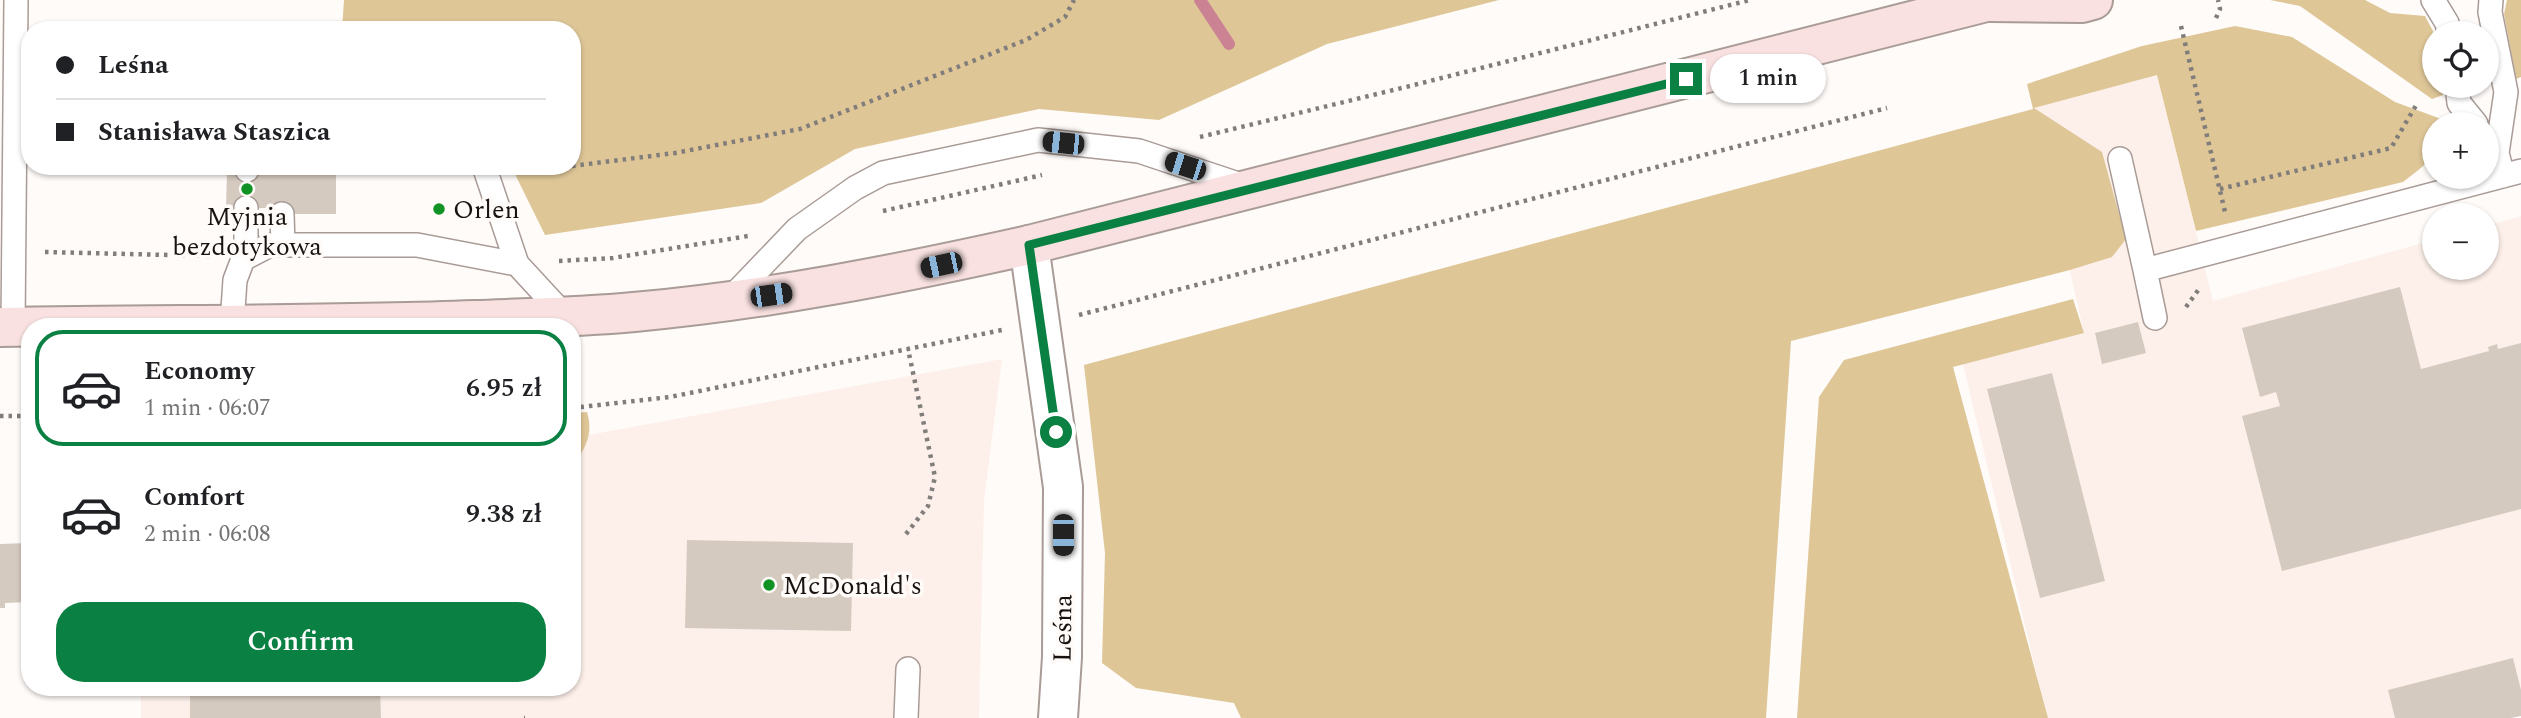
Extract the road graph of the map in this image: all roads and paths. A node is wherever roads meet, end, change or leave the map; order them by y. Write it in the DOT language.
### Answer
graph roads {
  1 [pos="16,0"];
  2 [pos="1074,0"];
  3 [pos="2093,0"];
  4 [pos="2218,0"];
  5 [pos="2433,0"];
  6 [pos="2491,0"];
  7 [pos="1992,1"];
  8 [pos="2216,18"];
  9 [pos="2446,21"];
  10 [pos="2181,26"];
  11 [pos="2418,102"];
  12 [pos="1887,108"];
  13 [pos="2499,119"];
  14 [pos="2499,155"];
  15 [pos="2120,159"];
  16 [pos="581,165"];
  17 [pos="2512,173"];
  18 [pos="489,175"];
  19 [pos="1253,189"];
  20 [pos="2220,189"];
  21 [pos="246,208"];
  22 [pos="282,214"];
  23 [pos="282,245"];
  24 [pos="1029,245"];
  25 [pos="2234,246"];
  26 [pos="13,252"];
  27 [pos="243,259"];
  28 [pos="517,264"];
  29 [pos="2145,270"];
  30 [pos="2202,284"];
  31 [pos="729,300"];
  32 [pos="2154,315"];
  33 [pos="565,316"];
  34 [pos="232,318"];
  35 [pos="510,318"];
  36 [pos="1042,324"];
  37 [pos="6,327"];
  38 [pos="908,349"];
  39 [pos="581,407"];
  40 [pos="0,416"];
  41 [pos="21,416"];
  42 [pos="906,534"];
  43 [pos="908,669"];
  44 [pos="906,718"];
  45 [pos="1058,718"];
  1 -- 26 [label="lane"];
  2 -- 16 [label="path"];
  3 -- 7 [label="main road"];
  4 -- 8 [label="path"];
  5 -- 9 [label="lane"];
  6 -- 13 [label="lane"];
  7 -- 19 [label="main road"];
  10 -- 20 [label="path"];
  11 -- 20 [label="path"];
  12 -- 36 [label="path"];
  14 -- 17 [label="lane"];
  15 -- 29 [label="lane"];
  17 -- 25 [label="lane"];
  18 -- 28 [label="lane"];
  19 -- 24 [label="main road"];
  19 -- 31 [label="lane"];
  20 -- 25 [label="path"];
  21 -- 27 [label="lane"];
  22 -- 23 [label="lane"];
  23 -- 27 [label="lane"];
  23 -- 28 [label="lane"];
  24 -- 31 [label="main road"];
  24 -- 36 [label="street, Leśna"];
  25 -- 29 [label="lane"];
  26 -- 27 [label="path"];
  26 -- 37 [label="lane"];
  27 -- 34 [label="lane"];
  28 -- 33 [label="lane"];
  29 -- 32 [label="lane"];
  30 -- 32 [label="path"];
  31 -- 33 [label="main road"];
  33 -- 35 [label="main road"];
  36 -- 38 [label="path"];
  36 -- 45 [label="street, Leśna"];
  38 -- 39 [label="path"];
  38 -- 42 [label="path"];
  40 -- 41 [label="path"];
  43 -- 44 [label="lane"];
}
